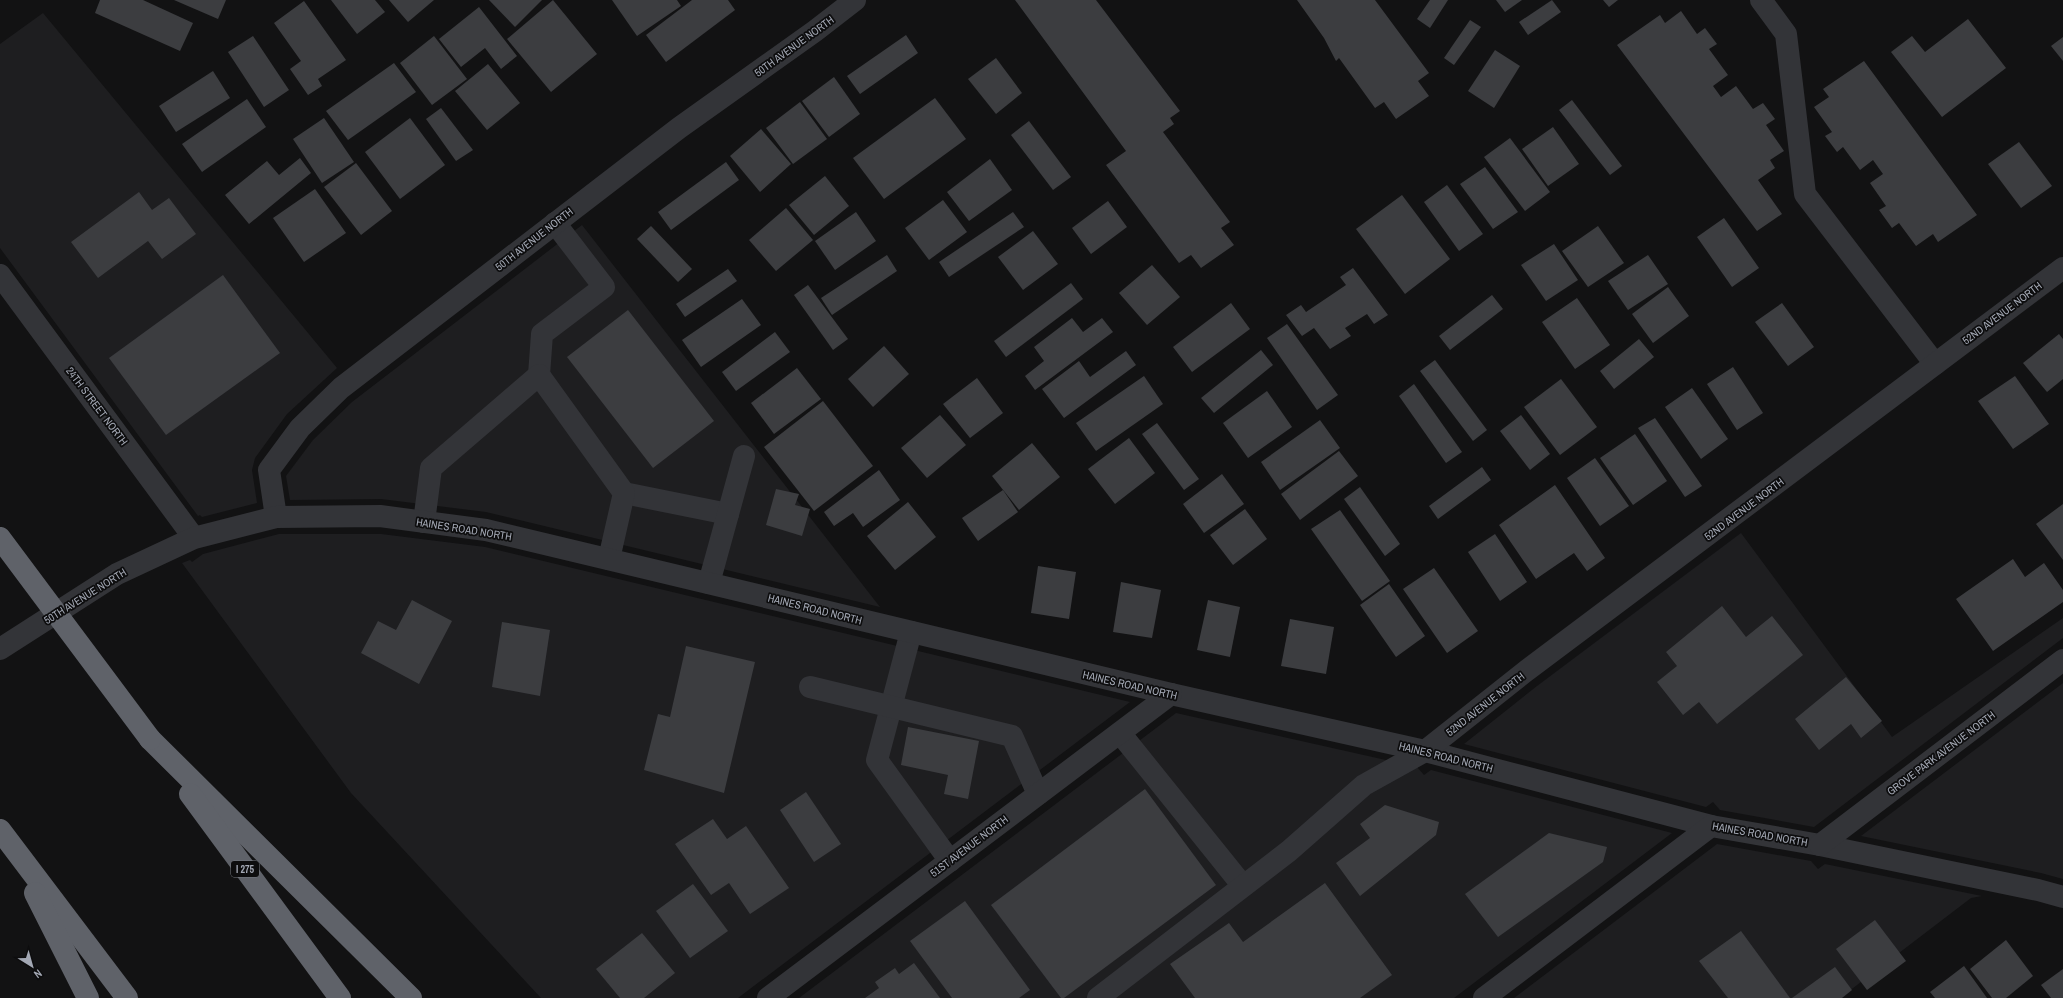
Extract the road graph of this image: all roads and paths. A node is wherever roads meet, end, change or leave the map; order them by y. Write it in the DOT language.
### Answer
graph roads {
  1 [pos="855,0"];
  2 [pos="1761,0"];
  3 [pos="555,223"];
  4 [pos="2063,268"];
  5 [pos="0,275"];
  6 [pos="1935,364"];
  7 [pos="539,375"];
  8 [pos="744,456"];
  9 [pos="624,493"];
  10 [pos="728,514"];
  11 [pos="276,517"];
  12 [pos="424,522"];
  13 [pos="0,538"];
  14 [pos="194,538"];
  15 [pos="609,559"];
  16 [pos="709,583"];
  17 [pos="911,632"];
  18 [pos="0,649"];
  19 [pos="2063,660"];
  20 [pos="810,688"];
  21 [pos="1170,694"];
  22 [pos="891,708"];
  23 [pos="1120,733"];
  24 [pos="150,739"];
  25 [pos="1425,751"];
  26 [pos="1038,794"];
  27 [pos="1711,826"];
  28 [pos="4,836"];
  29 [pos="1820,845"];
  30 [pos="950,861"];
  31 [pos="1243,886"];
  32 [pos="2063,897"];
  33 [pos="88,998"];
  34 [pos="127,998"];
  35 [pos="340,998"];
  36 [pos="411,998"];
  37 [pos="768,998"];
  38 [pos="1098,998"];
  39 [pos="1484,998"];
  1 -- 3 [label="street, 50TH AVENUE NORTH"];
  2 -- 6 [label="street"];
  3 -- 7 [label="street"];
  3 -- 11 [label="street, 50TH AVENUE NORTH"];
  4 -- 6 [label="street, 52ND AVENUE NORTH"];
  5 -- 14 [label="street, 24TH STREET NORTH"];
  6 -- 25 [label="street, 52ND AVENUE NORTH"];
  7 -- 9 [label="street"];
  7 -- 12 [label="street"];
  8 -- 10 [label="street"];
  9 -- 10 [label="street"];
  9 -- 15 [label="street"];
  10 -- 16 [label="street"];
  11 -- 12 [label="street, HAINES ROAD NORTH"];
  11 -- 14 [label="street, HAINES ROAD NORTH"];
  12 -- 15 [label="street, HAINES ROAD NORTH"];
  13 -- 24 [label="highway, I 275, bridge"];
  14 -- 18 [label="street, 50TH AVENUE NORTH"];
  15 -- 16 [label="street, HAINES ROAD NORTH"];
  16 -- 17 [label="street, HAINES ROAD NORTH"];
  17 -- 21 [label="street, HAINES ROAD NORTH"];
  17 -- 22 [label="street"];
  19 -- 29 [label="street, GROVE PARK AVENUE NORTH"];
  20 -- 22 [label="street"];
  21 -- 23 [label="street, 51ST AVENUE NORTH"];
  21 -- 25 [label="street, HAINES ROAD NORTH"];
  22 -- 26 [label="street"];
  22 -- 30 [label="street"];
  23 -- 26 [label="street, 51ST AVENUE NORTH"];
  23 -- 31 [label="street"];
  24 -- 35 [label="highway, I 275"];
  24 -- 36 [label="highway"];
  25 -- 27 [label="street, HAINES ROAD NORTH"];
  25 -- 31 [label="street, 52ND AVENUE NORTH"];
  26 -- 30 [label="street, 51ST AVENUE NORTH"];
  27 -- 29 [label="street, HAINES ROAD NORTH"];
  27 -- 39 [label="street"];
  28 -- 33 [label="highway"];
  28 -- 34 [label="highway"];
  29 -- 32 [label="street, HAINES ROAD NORTH"];
  30 -- 37 [label="street, 51ST AVENUE NORTH"];
  31 -- 38 [label="street, 52ND AVENUE NORTH"];
}
